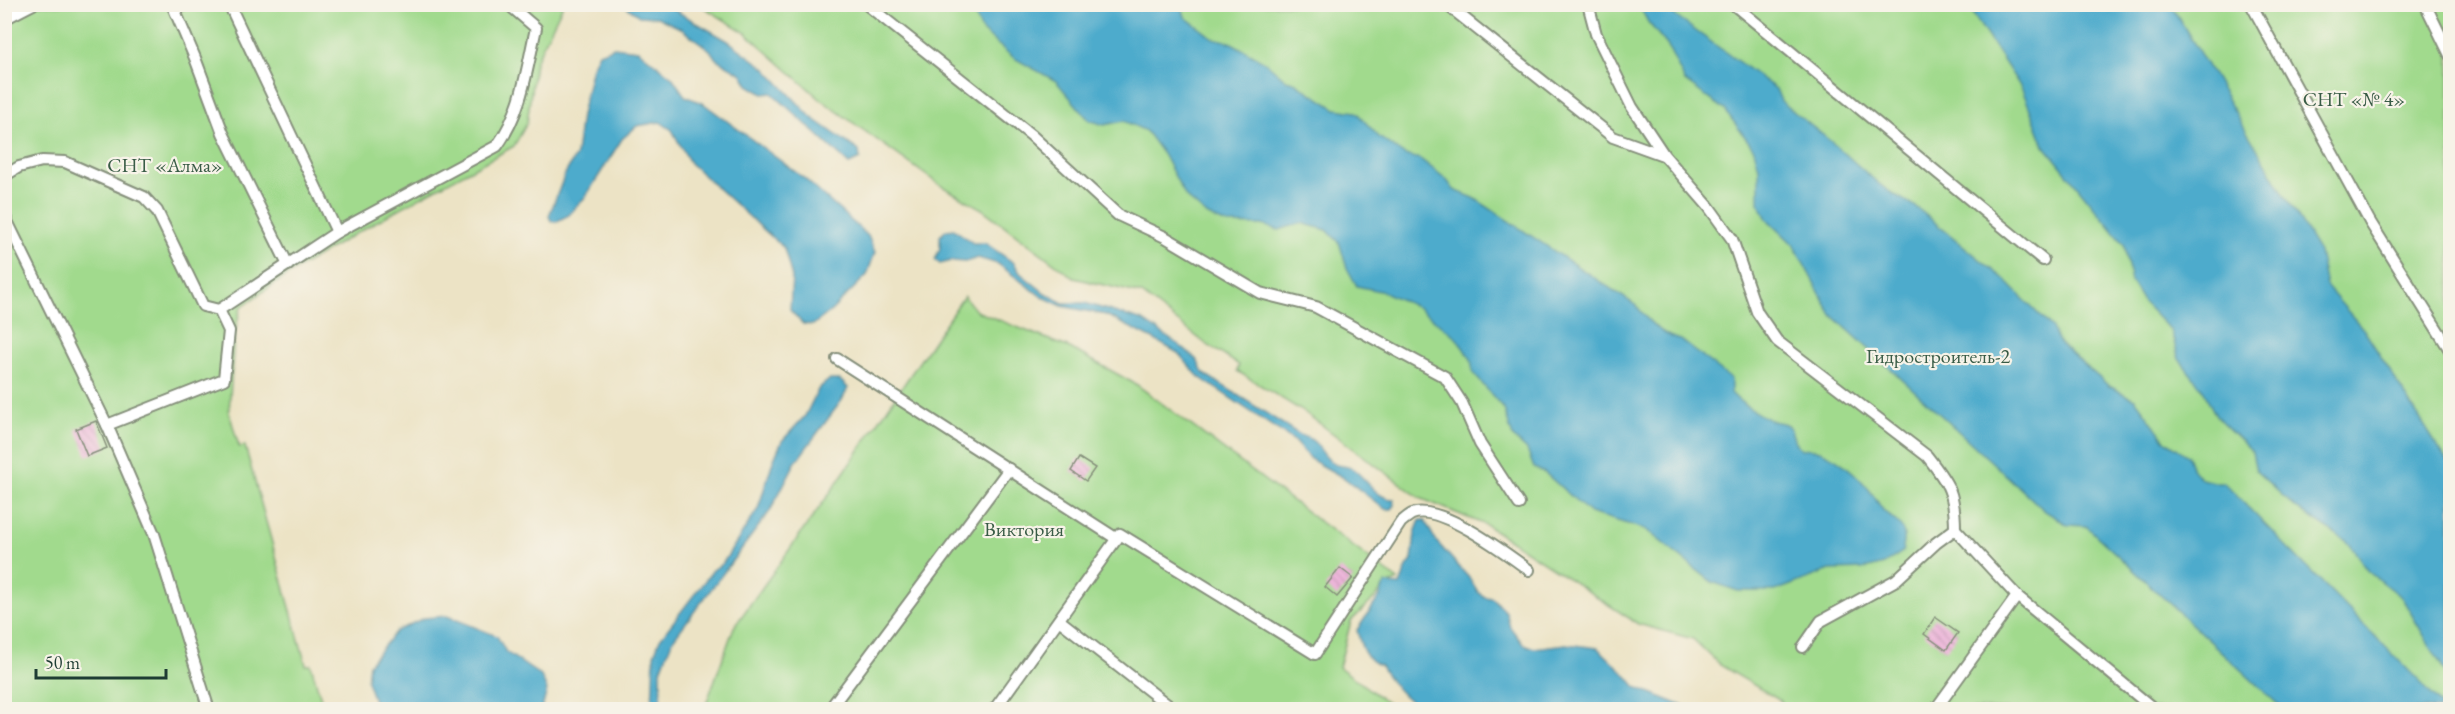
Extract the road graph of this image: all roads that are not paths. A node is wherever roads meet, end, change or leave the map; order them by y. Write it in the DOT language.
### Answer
graph roads {
  1 [pos="33,4"];
  2 [pos="191,4"];
  3 [pos="229,4"];
  4 [pos="508,4"];
  5 [pos="866,4"];
  6 [pos="1446,4"];
  7 [pos="1588,4"];
  8 [pos="1733,4"];
  9 [pos="2251,4"];
  10 [pos="2425,4"];
  11 [pos="173,6"];
  12 [pos="4,19"];
  13 [pos="2451,55"];
  14 [pos="1664,155"];
  15 [pos="4,176"];
  16 [pos="4,215"];
  17 [pos="337,232"];
  18 [pos="2043,260"];
  19 [pos="288,265"];
  20 [pos="219,310"];
  21 [pos="2451,350"];
  22 [pos="837,359"];
  23 [pos="107,425"];
  24 [pos="1009,469"];
  25 [pos="1519,504"];
  26 [pos="1955,529"];
  27 [pos="1117,539"];
  28 [pos="1529,570"];
  29 [pos="2017,597"];
  30 [pos="1059,620"];
  31 [pos="1803,647"];
  32 [pos="209,710"];
  33 [pos="829,710"];
  34 [pos="994,710"];
  35 [pos="1174,710"];
  36 [pos="1935,710"];
  37 [pos="2156,710"];
  1 -- 12 [label="lane"];
  2 -- 11 [label="lane"];
  3 -- 17 [label="lane"];
  4 -- 17 [label="lane"];
  5 -- 25 [label="lane"];
  6 -- 14 [label="lane"];
  7 -- 14 [label="lane"];
  8 -- 18 [label="lane"];
  9 -- 21 [label="lane"];
  10 -- 13 [label="lane"];
  11 -- 19 [label="lane"];
  14 -- 26 [label="lane"];
  15 -- 20 [label="lane"];
  16 -- 23 [label="lane"];
  17 -- 19 [label="lane"];
  19 -- 20 [label="lane"];
  20 -- 23 [label="lane"];
  22 -- 24 [label="lane"];
  23 -- 32 [label="lane"];
  24 -- 27 [label="lane"];
  24 -- 33 [label="lane"];
  26 -- 29 [label="lane"];
  26 -- 31 [label="lane"];
  27 -- 28 [label="lane"];
  27 -- 30 [label="lane"];
  29 -- 36 [label="lane"];
  29 -- 37 [label="lane"];
  30 -- 34 [label="lane"];
  30 -- 35 [label="lane"];
}
